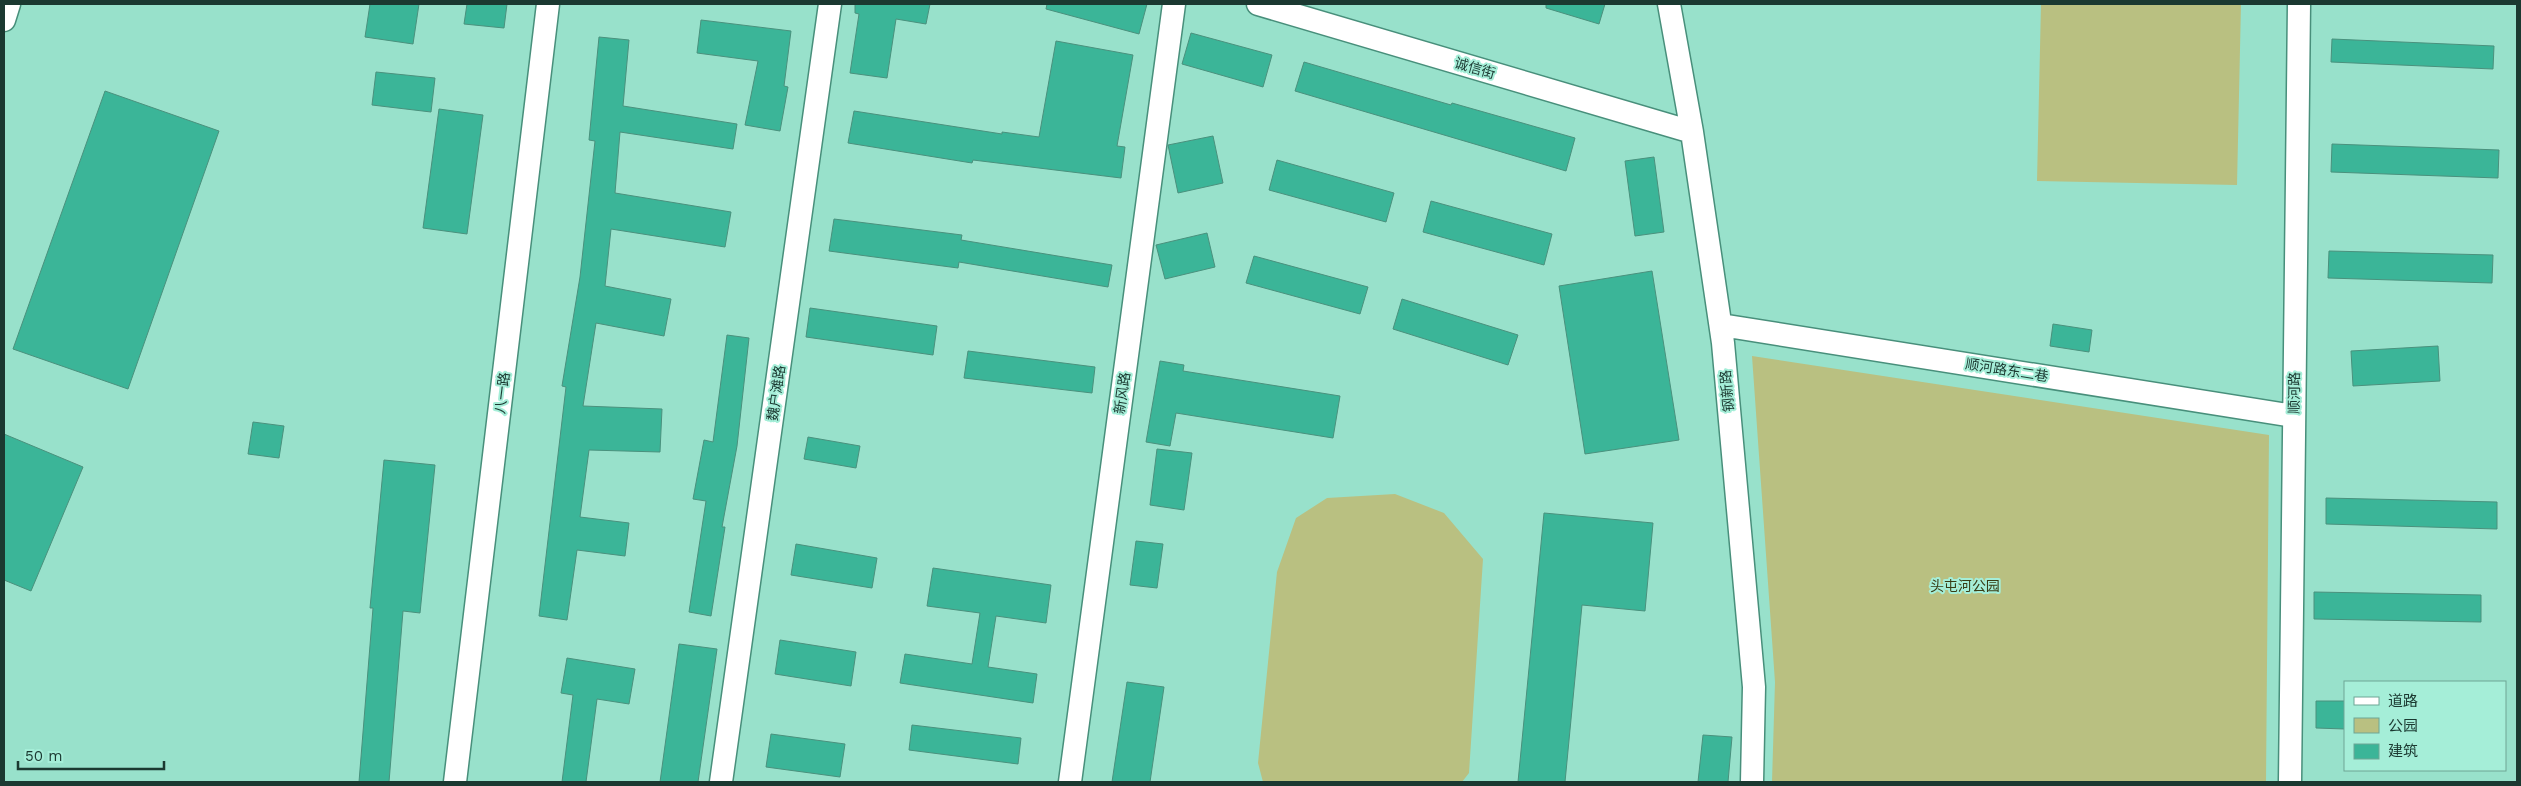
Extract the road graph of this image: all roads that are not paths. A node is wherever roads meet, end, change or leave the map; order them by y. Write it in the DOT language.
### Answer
graph roads {
  1 [pos="9,4"];
  2 [pos="548,4"];
  3 [pos="830,4"];
  4 [pos="1174,4"];
  5 [pos="1258,4"];
  6 [pos="1669,4"];
  7 [pos="2299,4"];
  8 [pos="4,20"];
  9 [pos="1692,132"];
  10 [pos="1721,324"];
  11 [pos="2293,416"];
  12 [pos="455,782"];
  13 [pos="721,782"];
  14 [pos="1070,782"];
  15 [pos="1752,782"];
  16 [pos="2290,782"];
  1 -- 8 [label="street"];
  2 -- 12 [label="street, 八一路"];
  3 -- 13 [label="street, 魏户滩路"];
  4 -- 14 [label="street, 新风路"];
  5 -- 9 [label="street, 诚信街"];
  6 -- 9 [label="street, 钢新路"];
  7 -- 11 [label="street, 顺河路"];
  9 -- 10 [label="street, 钢新路"];
  10 -- 11 [label="street, 顺河路东二巷"];
  10 -- 15 [label="street, 钢新路"];
  11 -- 16 [label="street, 顺河路"];
}
